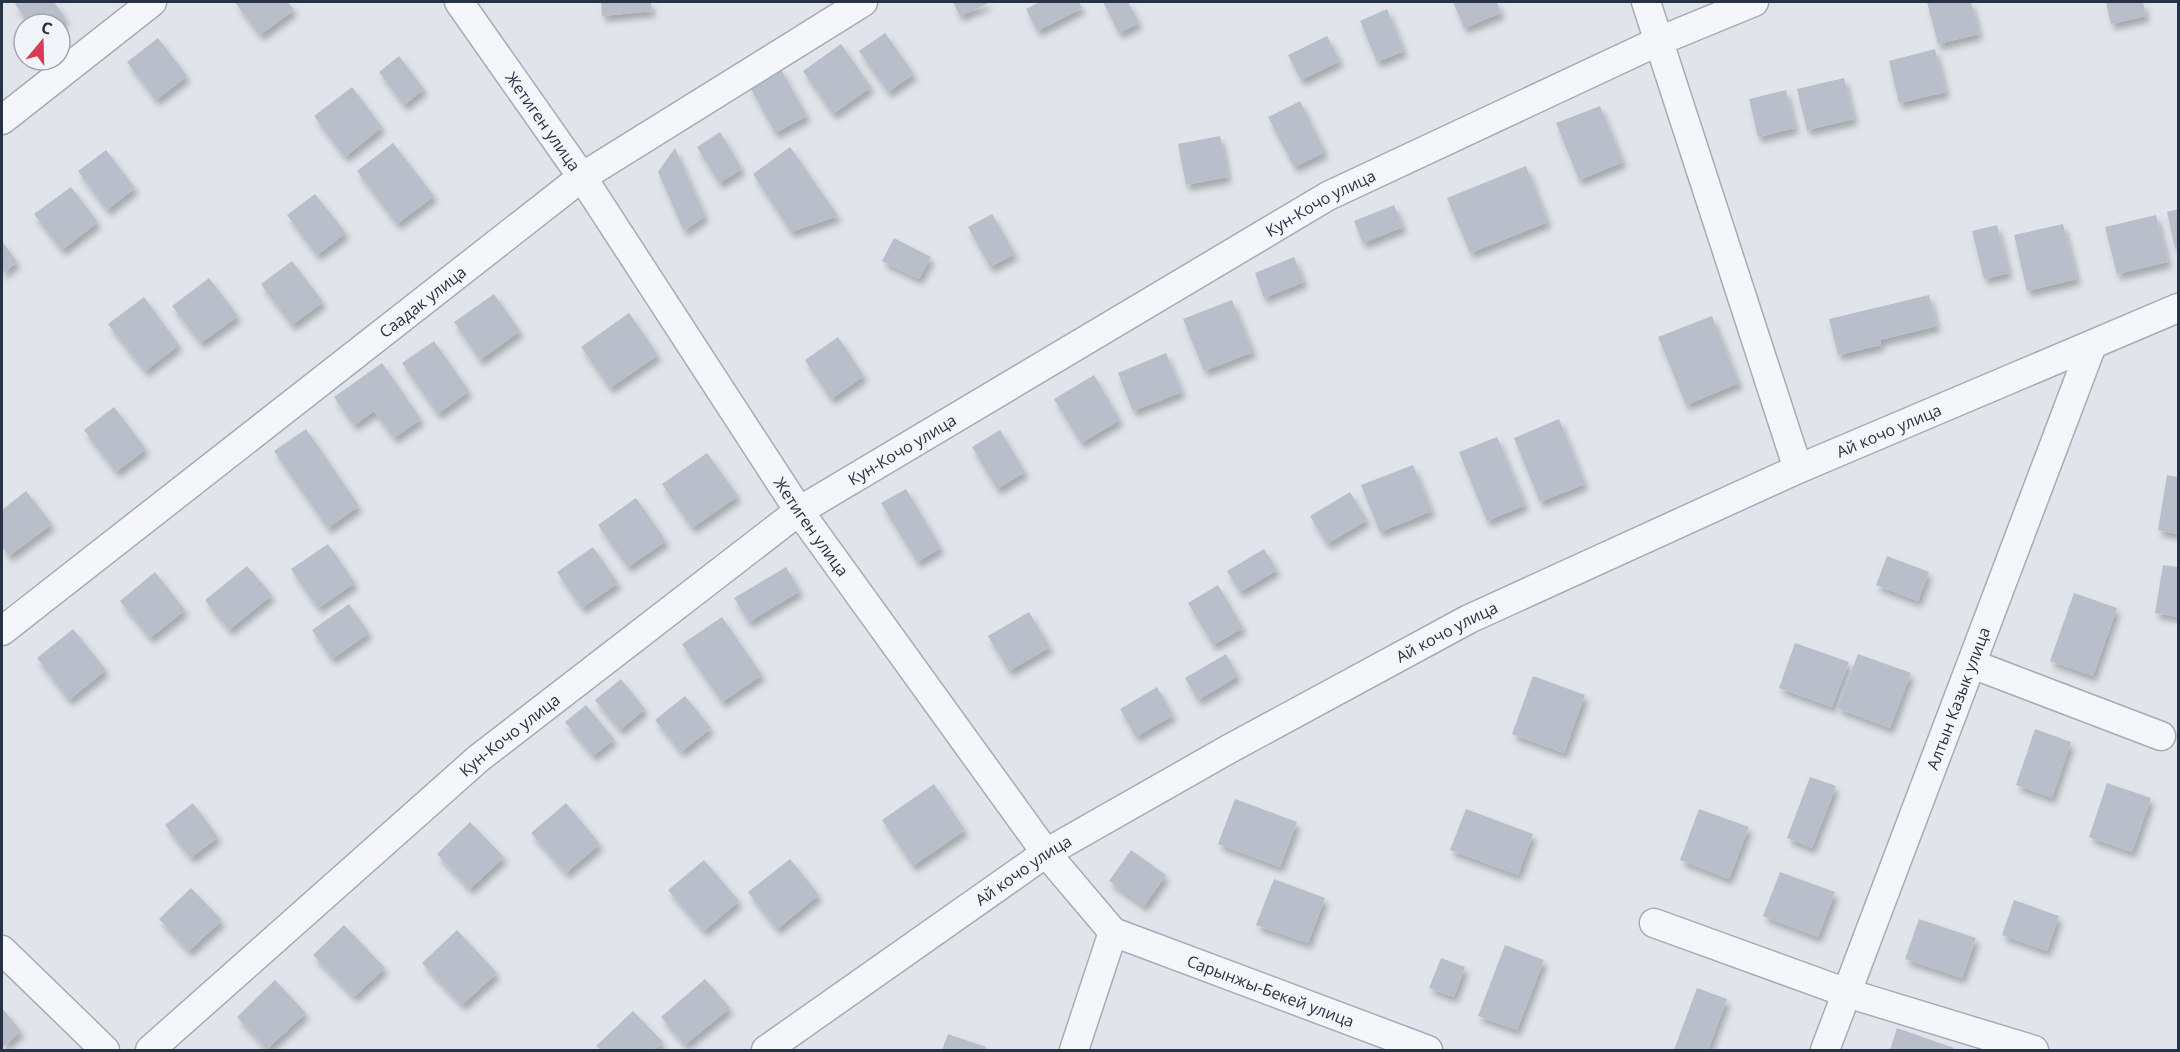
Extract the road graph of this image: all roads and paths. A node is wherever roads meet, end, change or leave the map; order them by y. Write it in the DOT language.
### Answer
graph roads {
  1 [pos="152,2"];
  2 [pos="459,2"];
  3 [pos="863,2"];
  4 [pos="1646,2"];
  5 [pos="1754,2"];
  6 [pos="1659,41"];
  7 [pos="2,120"];
  8 [pos="582,177"];
  9 [pos="2178,308"];
  10 [pos="2092,345"];
  11 [pos="1798,469"];
  12 [pos="799,511"];
  13 [pos="2,631"];
  14 [pos="1972,664"];
  15 [pos="2161,736"];
  16 [pos="1046,853"];
  17 [pos="1654,922"];
  18 [pos="1113,932"];
  19 [pos="2,950"];
  20 [pos="1847,993"];
  21 [pos="105,1050"];
  22 [pos="150,1050"];
  23 [pos="766,1050"];
  24 [pos="1074,1050"];
  25 [pos="1428,1050"];
  26 [pos="1826,1050"];
  27 [pos="2034,1050"];
  1 -- 7 [label="street"];
  2 -- 8 [label="street, Жетиген улица"];
  3 -- 8 [label="street, Саадак улица"];
  4 -- 6 [label="street"];
  5 -- 6 [label="street, Кун-Кочо улица"];
  6 -- 11 [label="street"];
  6 -- 12 [label="street, Кун-Кочо улица"];
  8 -- 12 [label="street, Жетиген улица"];
  8 -- 13 [label="street, Саадак улица"];
  9 -- 10 [label="street, Ай кочо улица"];
  10 -- 11 [label="street, Ай кочо улица"];
  10 -- 14 [label="street, Алтын Казык улица"];
  11 -- 16 [label="street, Ай кочо улица"];
  12 -- 16 [label="street, Жетиген улица"];
  12 -- 22 [label="street, Кун-Кочо улица"];
  14 -- 15 [label="street"];
  14 -- 20 [label="street, Алтын Казык улица"];
  16 -- 18 [label="street, Жетиген улица"];
  16 -- 23 [label="street, Ай кочо улица"];
  17 -- 20 [label="street"];
  18 -- 24 [label="street"];
  18 -- 25 [label="street, Сарынжы-Бекей улица"];
  19 -- 21 [label="street"];
  20 -- 26 [label="street, Алтын Казык улица"];
  20 -- 27 [label="street"];
}
